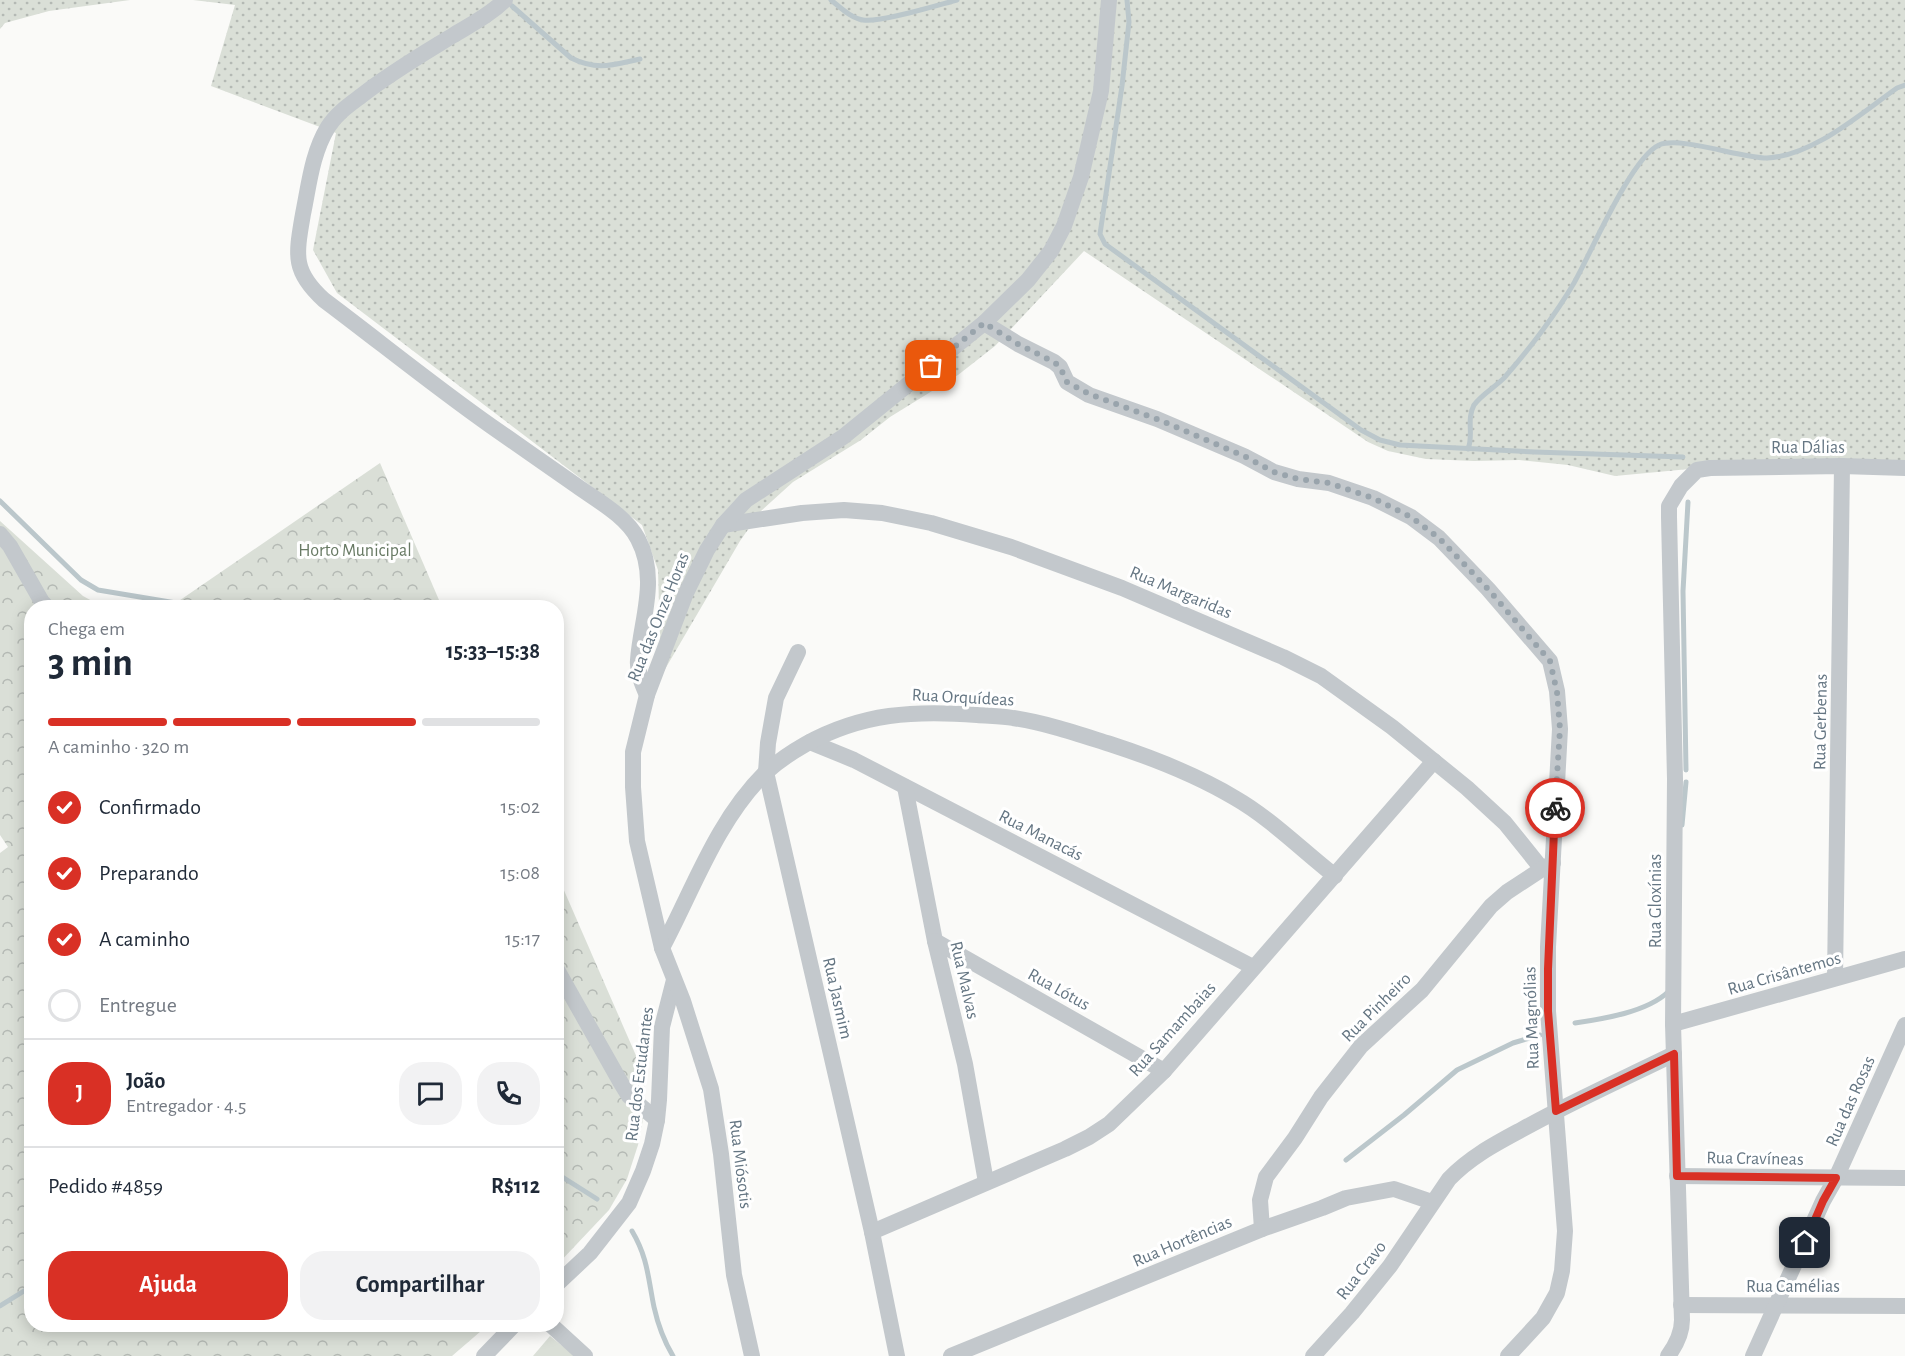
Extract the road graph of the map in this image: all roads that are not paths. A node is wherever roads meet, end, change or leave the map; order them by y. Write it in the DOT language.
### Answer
graph roads {
  1 [pos="505,0"];
  2 [pos="1109,0"];
  3 [pos="984,323"];
  4 [pos="1842,466"];
  5 [pos="1710,468"];
  6 [pos="1905,468"];
  7 [pos="723,525"];
  8 [pos="0,534"];
  9 [pos="41,600"];
  10 [pos="798,652"];
  11 [pos="646,695"];
  12 [pos="810,742"];
  13 [pos="1434,761"];
  14 [pos="766,772"];
  15 [pos="905,787"];
  16 [pos="1547,866"];
  17 [pos="1335,876"];
  18 [pos="935,941"];
  19 [pos="662,948"];
  20 [pos="1905,959"];
  21 [pos="1253,967"];
  22 [pos="1835,978"];
  23 [pos="674,980"];
  24 [pos="564,982"];
  25 [pos="1673,1024"];
  26 [pos="1905,1025"];
  27 [pos="1674,1054"];
  28 [pos="1164,1071"];
  29 [pos="1556,1111"];
  30 [pos="657,1120"];
  31 [pos="1677,1176"];
  32 [pos="1836,1178"];
  33 [pos="1905,1178"];
  34 [pos="986,1182"];
  35 [pos="1432,1202"];
  36 [pos="1262,1228"];
  37 [pos="872,1232"];
  38 [pos="564,1277"];
  39 [pos="1681,1305"];
  40 [pos="1777,1305"];
  41 [pos="1905,1306"];
  42 [pos="507,1332"];
  43 [pos="559,1332"];
  44 [pos="1669,1354"];
  45 [pos="484,1356"];
  46 [pos="585,1356"];
  47 [pos="752,1356"];
  48 [pos="897,1356"];
  49 [pos="951,1356"];
  50 [pos="1313,1356"];
  51 [pos="1508,1356"];
  52 [pos="1753,1356"];
  1 -- 11 [label="street"];
  2 -- 3 [label="street, Rua das Onze Horas"];
  3 -- 7 [label="street, Rua das Onze Horas"];
  3 -- 16 [label="street, Rua Magnólias"];
  4 -- 5 [label="street, Rua Dálias"];
  4 -- 6 [label="street, Rua Dálias"];
  4 -- 22 [label="street, Rua Gerbenas"];
  5 -- 25 [label="street, Rua Gloxínias"];
  7 -- 11 [label="street, Rua das Onze Horas"];
  7 -- 13 [label="street, Rua Margaridas"];
  8 -- 9 [label="street"];
  10 -- 14 [label="street, Rua Jasmim"];
  11 -- 19 [label="street, Rua das Onze Horas"];
  12 -- 14 [label="street, Rua Orquídeas"];
  12 -- 15 [label="street, Rua Manacás"];
  12 -- 17 [label="street, Rua Orquídeas"];
  13 -- 16 [label="street, Rua Margaridas"];
  13 -- 17 [label="street, Rua Samambaias"];
  14 -- 19 [label="street, Rua Orquídeas"];
  14 -- 37 [label="street, Rua Jasmim"];
  15 -- 18 [label="street, Rua Malvas"];
  15 -- 21 [label="street, Rua Manacás"];
  16 -- 29 [label="street, Rua Magnólias"];
  16 -- 36 [label="street, Rua Pinheiro"];
  17 -- 21 [label="street, Rua Samambaias"];
  18 -- 28 [label="street, Rua Lótus"];
  18 -- 34 [label="street, Rua Malvas"];
  19 -- 23 [label="street"];
  20 -- 22 [label="street, Rua Crisântemos"];
  21 -- 28 [label="street, Rua Samambaias"];
  22 -- 25 [label="street, Rua Crisântemos"];
  23 -- 30 [label="street, Rua dos Estudantes"];
  23 -- 47 [label="street, Rua Miósotis"];
  24 -- 30 [label="street"];
  25 -- 27 [label="street, Rua Gloxínias"];
  26 -- 32 [label="street, Rua das Rosas"];
  27 -- 29 [label="street, Rua Cravo"];
  27 -- 31 [label="street, Rua Gloxínias"];
  28 -- 34 [label="street, Rua Samambaias"];
  29 -- 35 [label="street, Rua Cravo"];
  29 -- 51 [label="street, Rua Magnólias"];
  30 -- 38 [label="street, Rua dos Estudantes"];
  31 -- 32 [label="street, Rua Cravíneas"];
  31 -- 39 [label="street, Rua Gloxínias"];
  32 -- 33 [label="street, Rua Cravíneas"];
  32 -- 40 [label="street, Rua das Rosas"];
  34 -- 37 [label="street, Rua Samambaias"];
  35 -- 36 [label="street, Rua Hortências"];
  35 -- 50 [label="street, Rua Cravo"];
  36 -- 49 [label="street, Rua Hortências"];
  37 -- 48 [label="street, Rua Jasmim"];
  39 -- 40 [label="street, Rua Camélias"];
  39 -- 44 [label="street, Rua Gloxínias"];
  40 -- 41 [label="street, Rua Camélias"];
  40 -- 52 [label="street, Rua das Rosas"];
  42 -- 45 [label="street"];
  43 -- 46 [label="street"];
}
